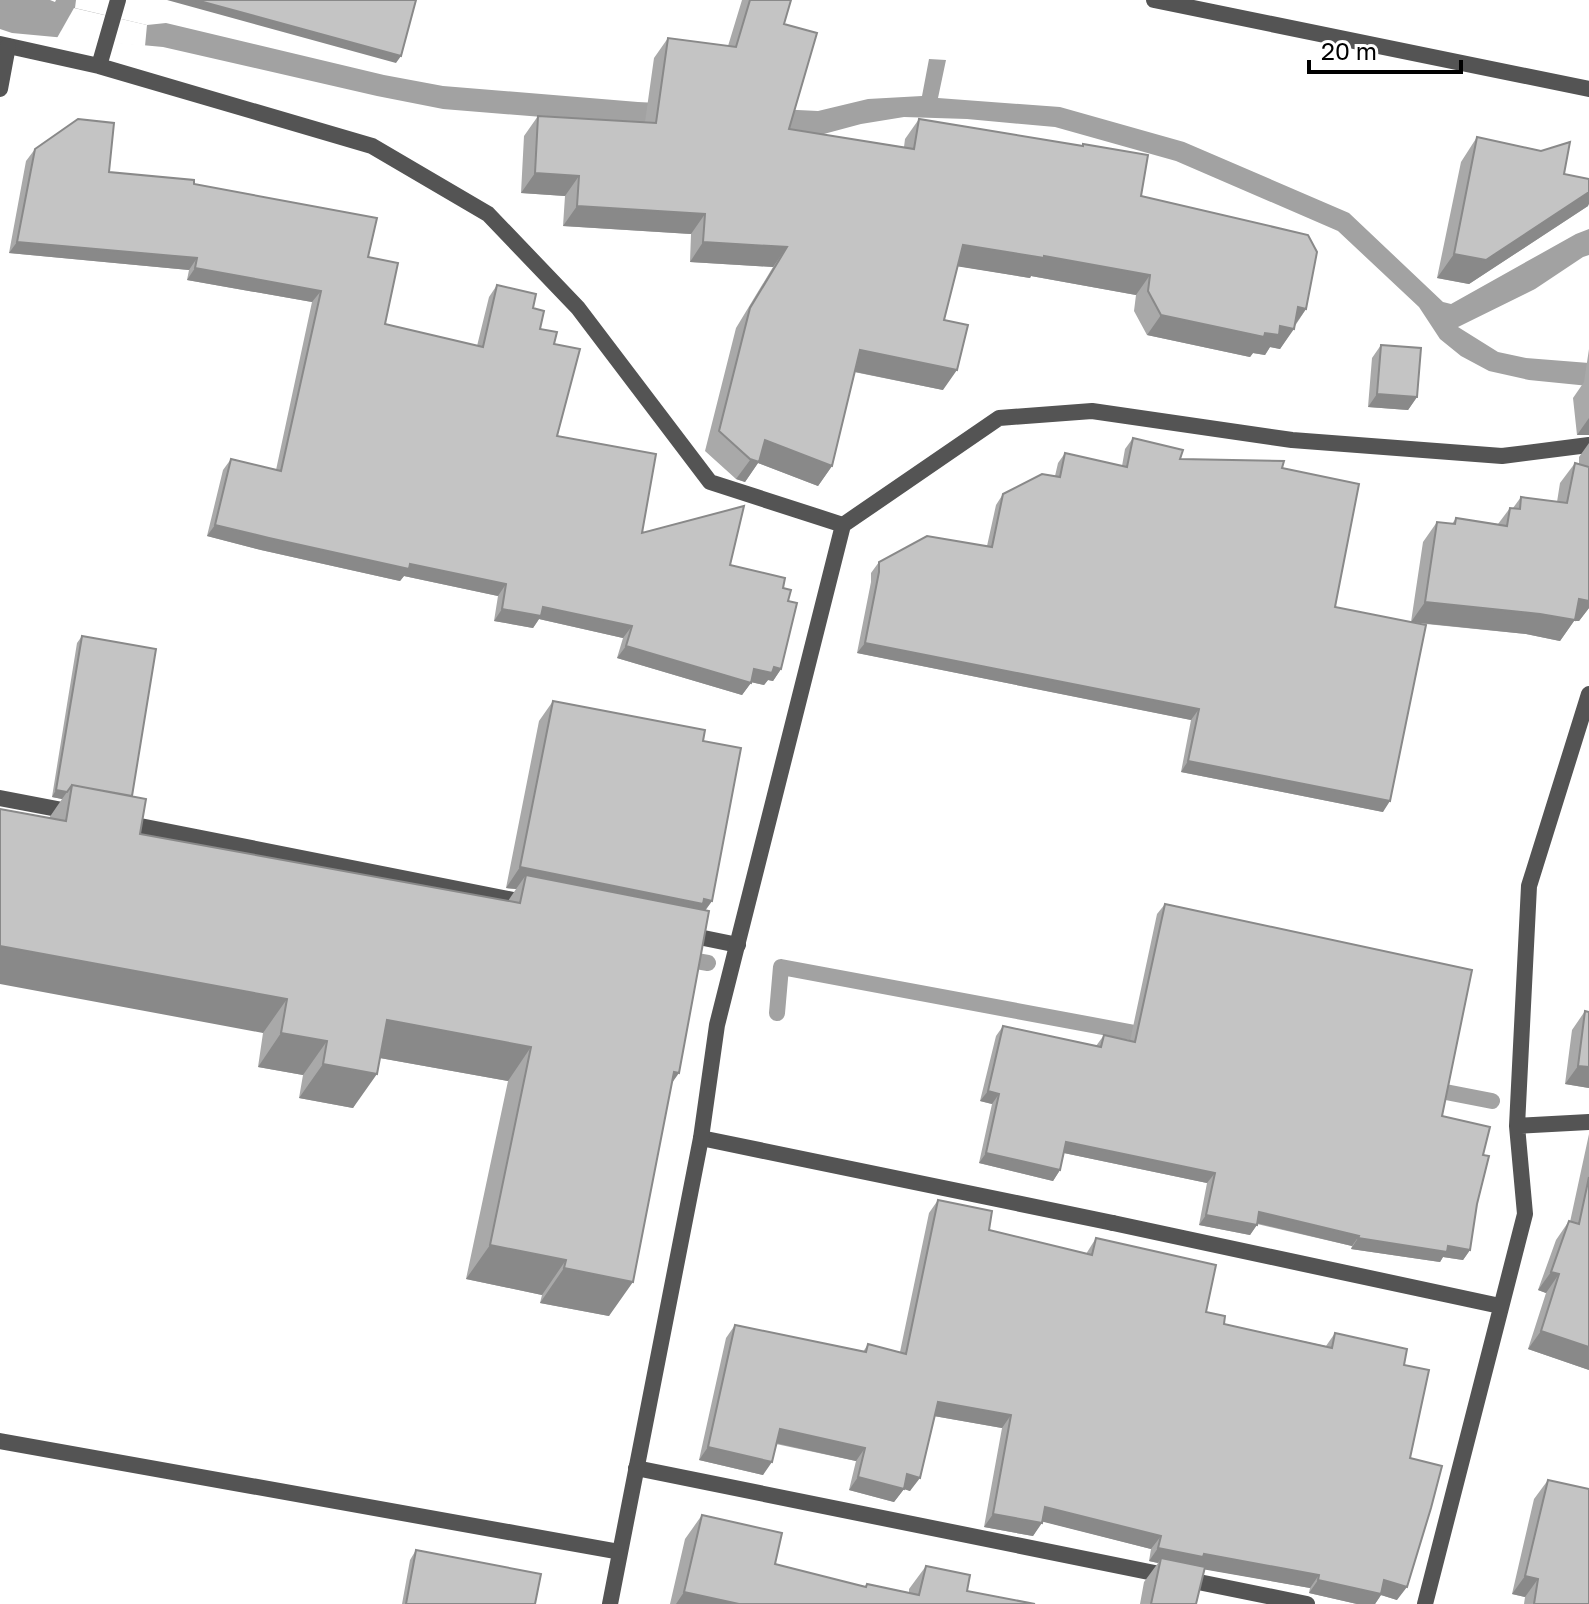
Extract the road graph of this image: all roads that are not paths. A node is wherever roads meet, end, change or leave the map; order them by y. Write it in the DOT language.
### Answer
graph roads {
  1 [pos="1154,0"];
  2 [pos="117,3"];
  3 [pos="4,45"];
  4 [pos="99,66"];
  5 [pos="0,89"];
  6 [pos="1589,89"];
  7 [pos="1589,445"];
  8 [pos="843,525"];
  9 [pos="1589,694"];
  10 [pos="0,798"];
  11 [pos="538,905"];
  12 [pos="661,930"];
  13 [pos="738,945"];
  14 [pos="1589,1122"];
  15 [pos="1517,1126"];
  16 [pos="701,1138"];
  17 [pos="1500,1306"];
  18 [pos="0,1441"];
  19 [pos="636,1468"];
  20 [pos="620,1552"];
  21 [pos="610,1604"];
  22 [pos="1307,1604"];
  23 [pos="1425,1604"];
  1 -- 6 [label="street"];
  2 -- 4 [label="street"];
  3 -- 4 [label="street"];
  3 -- 5 [label="street"];
  4 -- 8 [label="street"];
  7 -- 8 [label="street"];
  8 -- 13 [label="street"];
  9 -- 15 [label="street"];
  10 -- 11 [label="street"];
  12 -- 13 [label="street"];
  13 -- 16 [label="street"];
  14 -- 15 [label="street"];
  15 -- 17 [label="street"];
  16 -- 17 [label="street"];
  16 -- 19 [label="street"];
  17 -- 23 [label="street"];
  18 -- 20 [label="street"];
  19 -- 20 [label="street"];
  19 -- 22 [label="street"];
  20 -- 21 [label="street"];
}
